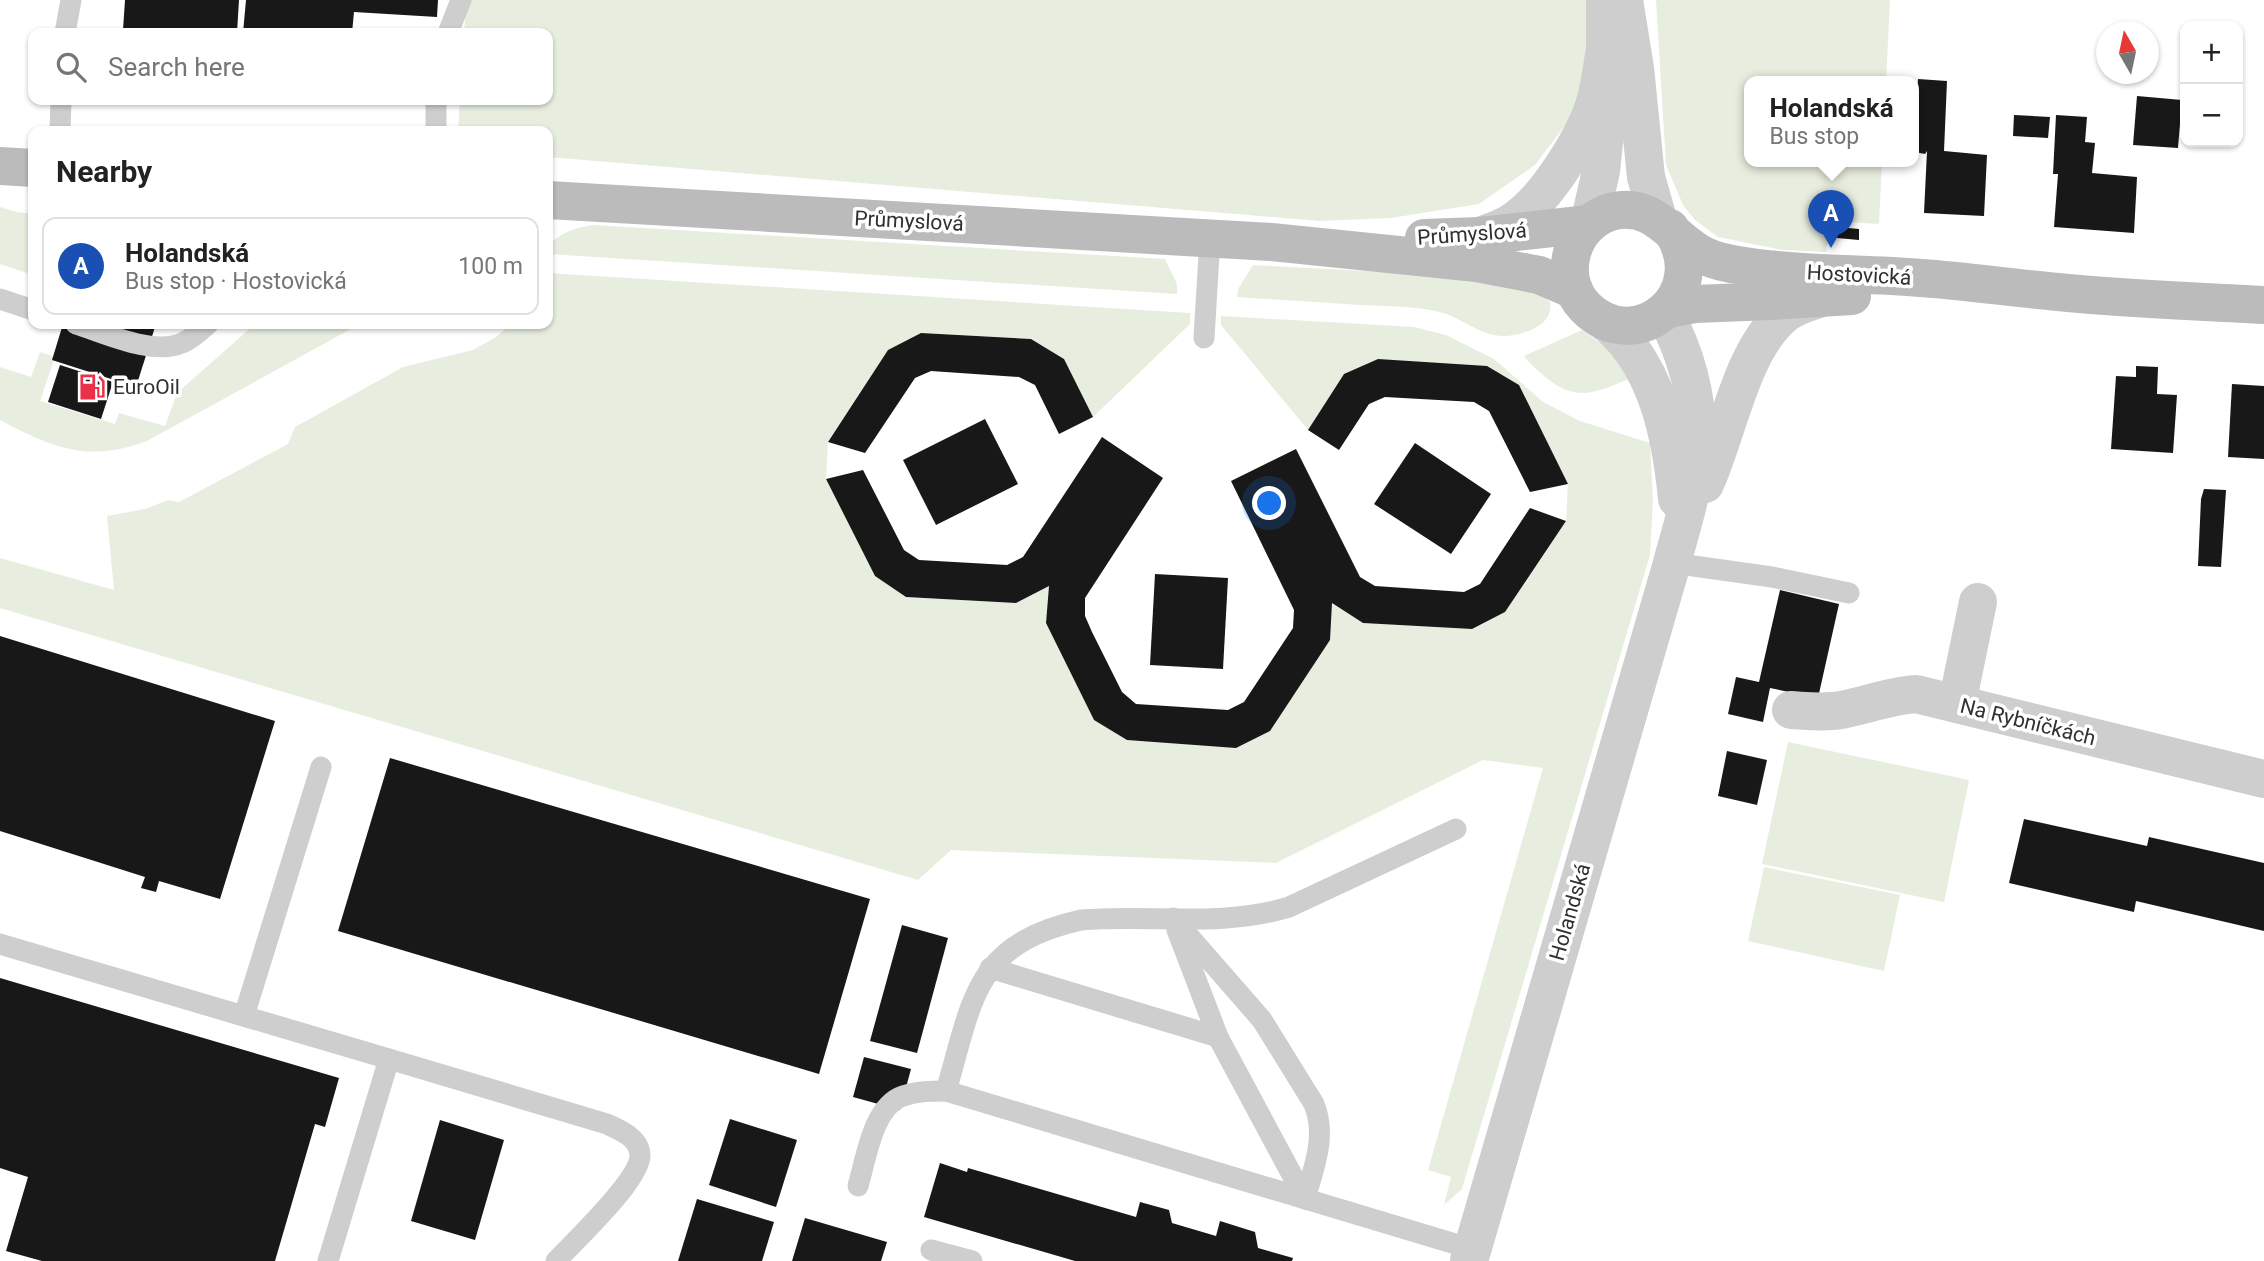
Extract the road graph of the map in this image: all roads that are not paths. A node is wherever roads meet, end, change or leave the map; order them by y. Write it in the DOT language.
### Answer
graph roads {
  1 [pos="71,0"];
  2 [pos="461,0"];
  3 [pos="1605,0"];
  4 [pos="1623,0"];
  5 [pos="66,28"];
  6 [pos="450,28"];
  7 [pos="1605,50"];
  8 [pos="61,105"];
  9 [pos="436,105"];
  10 [pos="60,126"];
  11 [pos="436,126"];
  12 [pos="0,166"];
  13 [pos="28,168"];
  14 [pos="553,200"];
  15 [pos="1664,223"];
  16 [pos="1589,224"];
  17 [pos="1480,236"];
  18 [pos="1210,238"];
  19 [pos="1271,242"];
  20 [pos="1574,290"];
  21 [pos="2060,292"];
  22 [pos="1825,297"];
  23 [pos="0,299"];
  24 [pos="2264,305"];
  25 [pos="28,308"];
  26 [pos="1665,311"];
  27 [pos="1601,319"];
  28 [pos="92,329"];
  29 [pos="201,329"];
  30 [pos="1205,338"];
  31 [pos="1672,563"];
  32 [pos="1849,593"];
  33 [pos="1978,602"];
  34 [pos="1957,704"];
  35 [pos="1791,710"];
  36 [pos="321,767"];
  37 [pos="2264,779"];
  38 [pos="1456,829"];
  39 [pos="1173,918"];
  40 [pos="0,944"];
  41 [pos="990,968"];
  42 [pos="244,1016"];
  43 [pos="1218,1037"];
  44 [pos="389,1059"];
  45 [pos="946,1091"];
  46 [pos="858,1186"];
  47 [pos="1305,1199"];
  48 [pos="931,1250"];
  49 [pos="1470,1255"];
  50 [pos="328,1261"];
  51 [pos="556,1261"];
  52 [pos="972,1261"];
  1 -- 5 [label="lane"];
  2 -- 6 [label="lane"];
  3 -- 7 [label="street"];
  4 -- 15 [label="street"];
  7 -- 16 [label="street"];
  7 -- 17 [label="street"];
  8 -- 10 [label="lane"];
  9 -- 11 [label="lane"];
  12 -- 13 [label="main road"];
  14 -- 18 [label="main road, Průmyslová"];
  15 -- 16 [label="main road, Hostovická"];
  15 -- 21 [label="main road, Hostovická"];
  15 -- 26 [label="main road"];
  16 -- 17 [label="main road, Průmyslová"];
  16 -- 20 [label="main road"];
  17 -- 19 [label="main road, Průmyslová"];
  18 -- 19 [label="main road, Průmyslová"];
  18 -- 30 [label="lane"];
  19 -- 20 [label="main road, Průmyslová"];
  20 -- 27 [label="main road"];
  21 -- 22 [label="main road, Hostovická"];
  21 -- 24 [label="main road, Hostovická"];
  22 -- 26 [label="main road, Hostovická"];
  22 -- 31 [label="street, Holandská"];
  23 -- 25 [label="lane"];
  26 -- 27 [label="main road, Hostovická"];
  26 -- 31 [label="street, Holandská"];
  27 -- 31 [label="street, Holandská"];
  28 -- 29 [label="lane"];
  31 -- 32 [label="lane"];
  31 -- 49 [label="street, Holandská"];
  33 -- 34 [label="street"];
  34 -- 35 [label="street, Na Rybníčkách"];
  34 -- 37 [label="street, Na Rybníčkách"];
  36 -- 42 [label="lane"];
  38 -- 39 [label="lane"];
  39 -- 41 [label="lane"];
  39 -- 43 [label="lane"];
  39 -- 47 [label="lane"];
  40 -- 42 [label="lane"];
  41 -- 43 [label="lane"];
  41 -- 45 [label="lane"];
  42 -- 44 [label="lane"];
  43 -- 47 [label="lane"];
  44 -- 50 [label="lane"];
  44 -- 51 [label="lane"];
  45 -- 46 [label="lane"];
  45 -- 47 [label="lane"];
  47 -- 49 [label="lane"];
  48 -- 52 [label="lane"];
}
